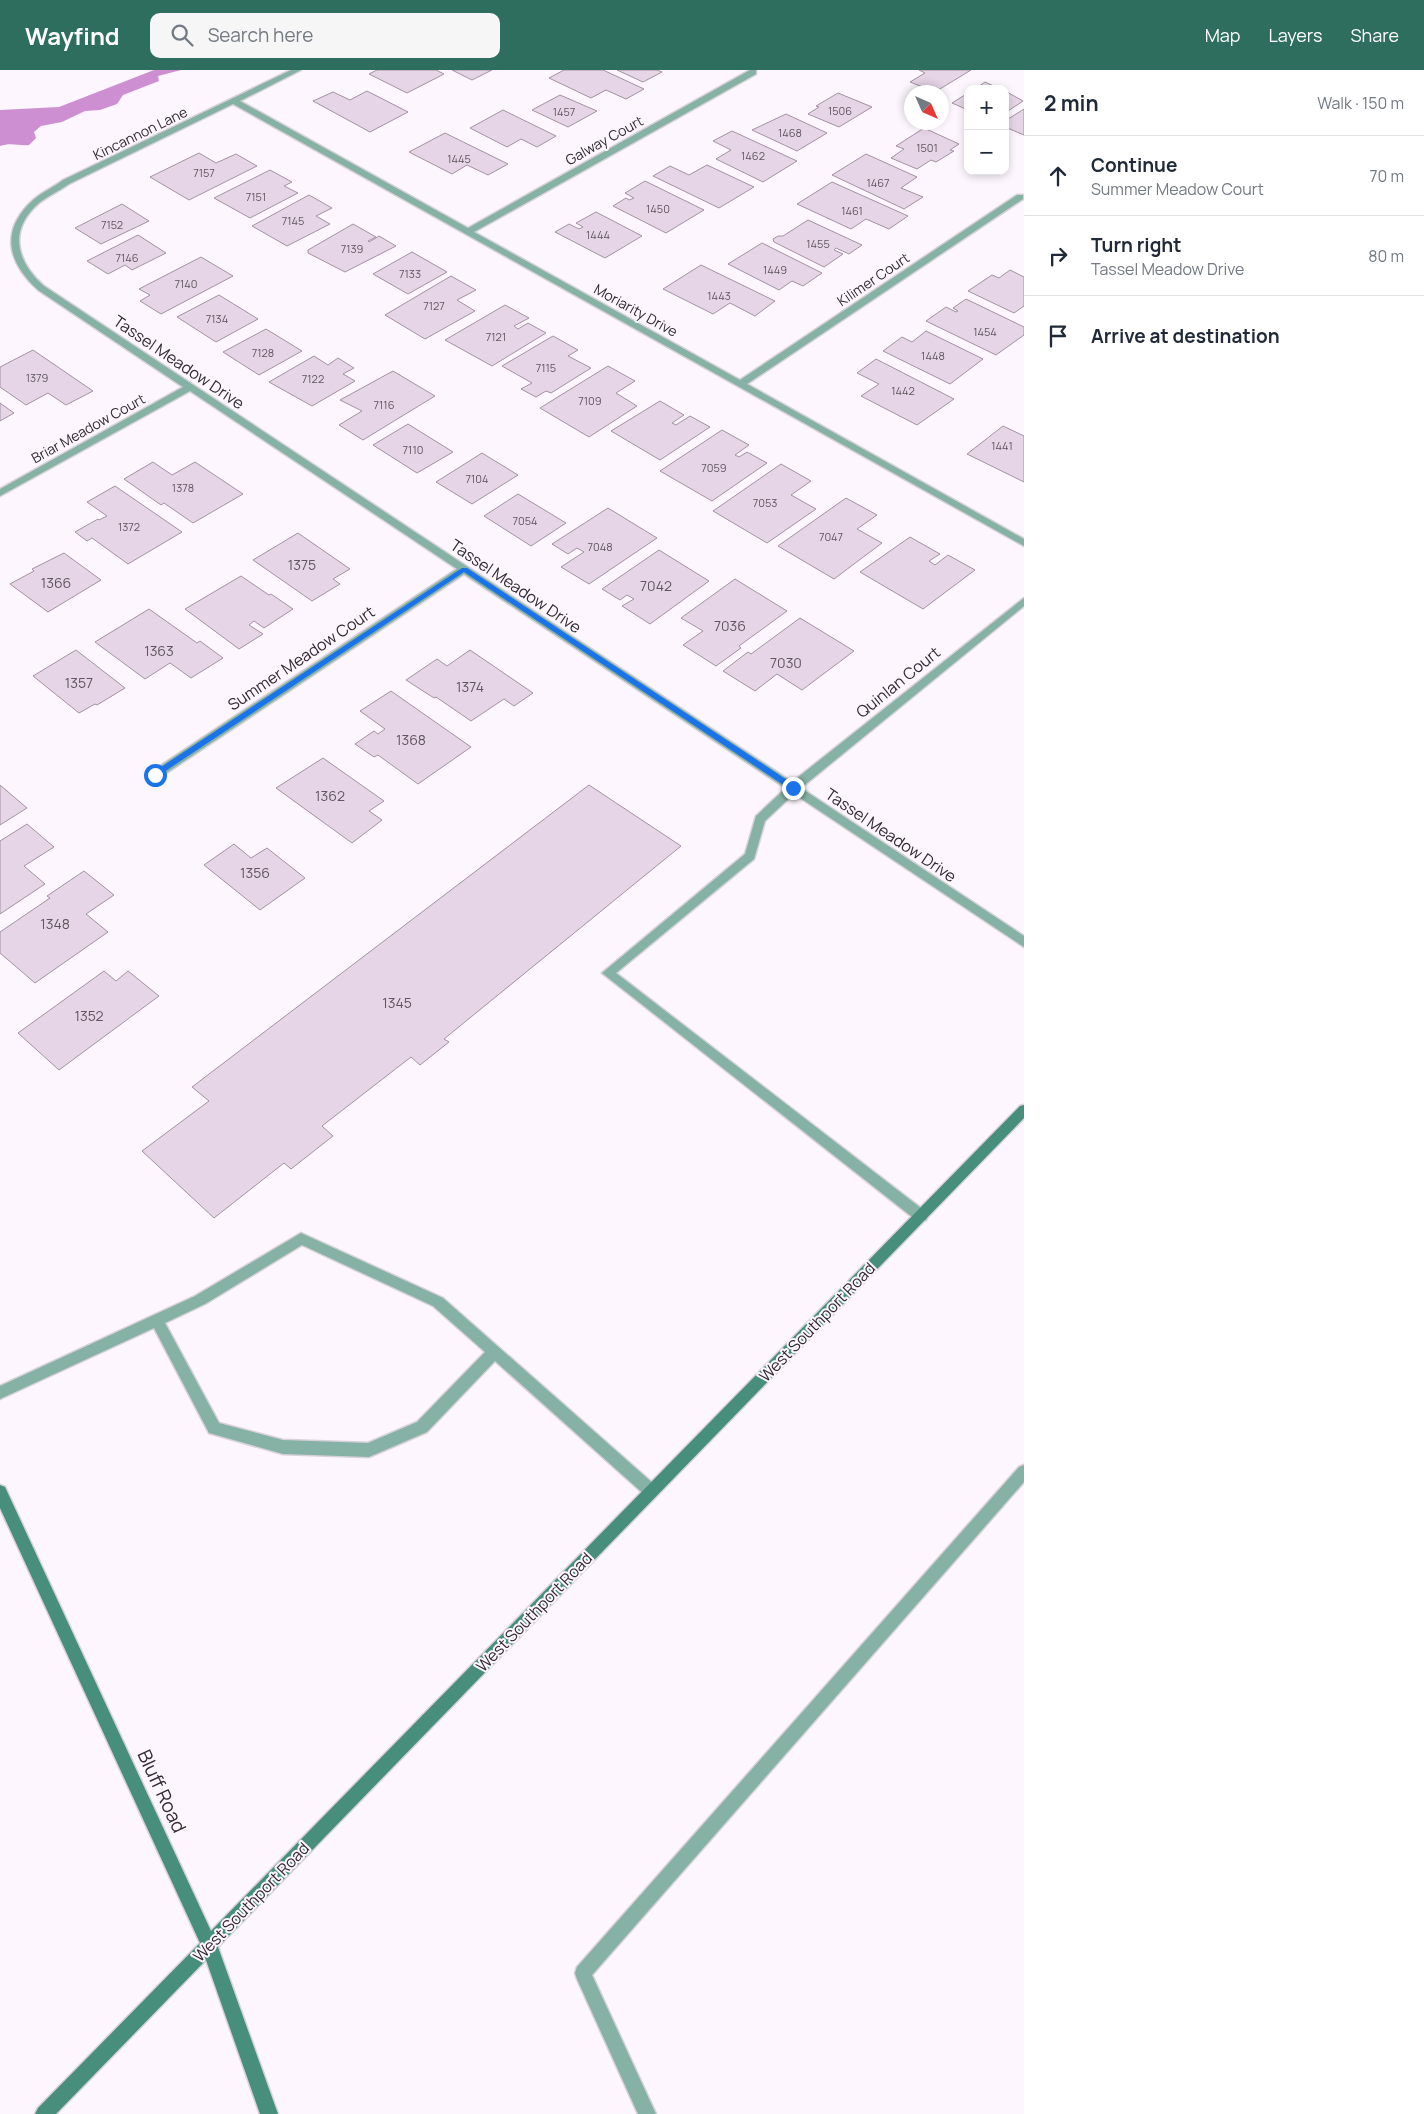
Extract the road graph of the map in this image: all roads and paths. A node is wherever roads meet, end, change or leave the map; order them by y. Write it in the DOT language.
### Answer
graph roads {
  1 [pos="297,70"];
  2 [pos="753,72"];
  3 [pos="234,101"];
  4 [pos="1020,197"];
  5 [pos="468,232"];
  6 [pos="15,239"];
  7 [pos="741,384"];
  8 [pos="190,387"];
  9 [pos="0,493"];
  10 [pos="1024,543"];
  11 [pos="464,569"];
  12 [pos="1024,601"];
  13 [pos="155,775"];
  14 [pos="793,788"];
  15 [pos="1024,942"];
  16 [pos="1024,1110"];
  17 [pos="921,1216"];
  18 [pos="157,1320"];
  19 [pos="494,1352"];
  20 [pos="0,1393"];
  21 [pos="1024,1472"];
  22 [pos="651,1491"];
  23 [pos="0,1492"];
  24 [pos="209,1944"];
  25 [pos="44,2114"];
  26 [pos="269,2114"];
  27 [pos="647,2114"];
  1 -- 3 [label="street, Kincannon Lane"];
  2 -- 5 [label="street, Galway Court"];
  3 -- 5 [label="street, Moriarity Drive"];
  3 -- 6 [label="street, Kincannon Lane"];
  4 -- 7 [label="street, Kilimer Court"];
  5 -- 7 [label="street, Moriarity Drive"];
  6 -- 8 [label="street, Tassel Meadow Drive"];
  7 -- 10 [label="street, Moriarity Drive"];
  8 -- 9 [label="street, Briar Meadow Court"];
  8 -- 11 [label="street, Tassel Meadow Drive"];
  11 -- 13 [label="street, Summer Meadow Court"];
  11 -- 14 [label="street, Tassel Meadow Drive"];
  12 -- 14 [label="street, Quinlan Court"];
  14 -- 15 [label="street, Tassel Meadow Drive"];
  14 -- 17 [label="street, Quinlan Court"];
  16 -- 17 [label="main road, West Southport Road"];
  17 -- 22 [label="main road, West Southport Road"];
  18 -- 19 [label="street"];
  18 -- 19 [label="street"];
  18 -- 20 [label="street"];
  19 -- 22 [label="street"];
  21 -- 27 [label="street"];
  22 -- 24 [label="main road, West Southport Road"];
  23 -- 24 [label="main road, Bluff Road"];
  24 -- 25 [label="main road, West Southport Road"];
  24 -- 26 [label="main road, Bluff Road"];
}
